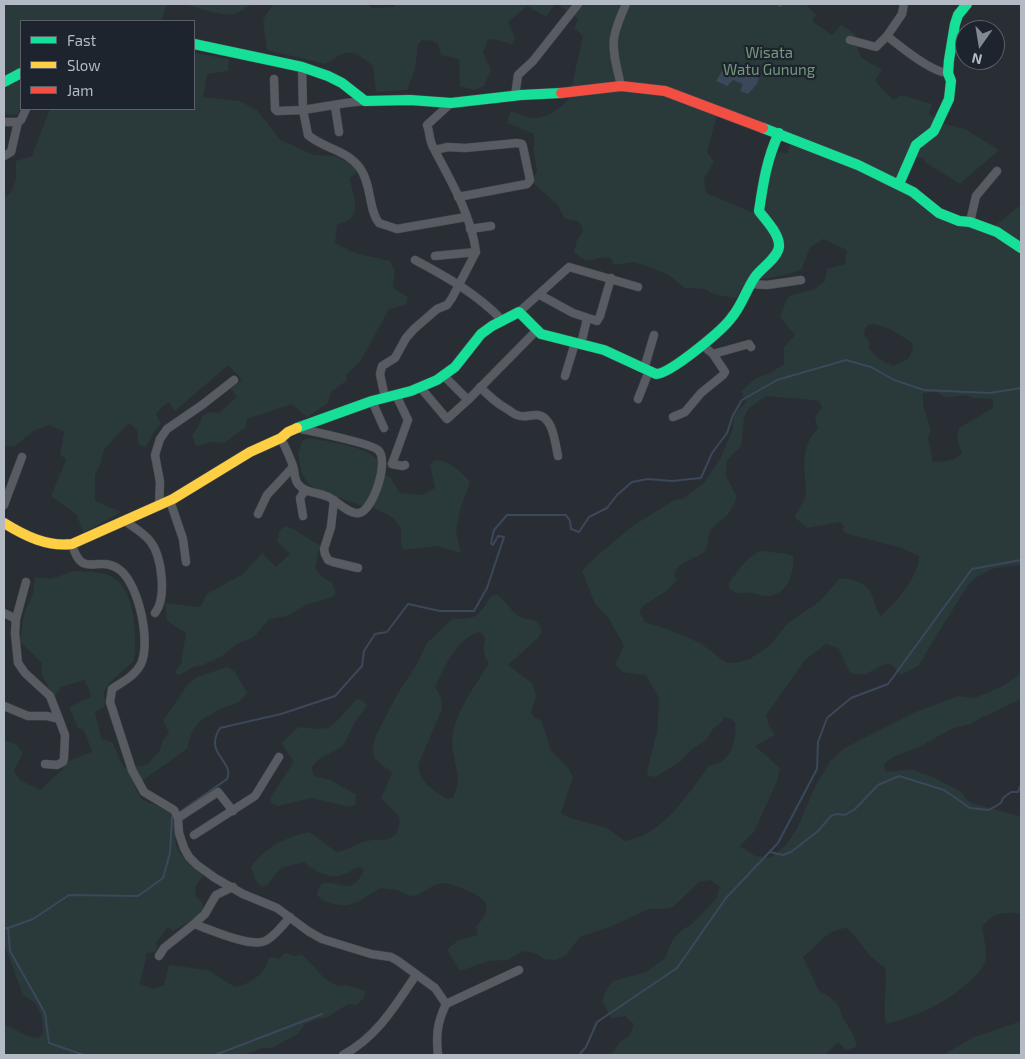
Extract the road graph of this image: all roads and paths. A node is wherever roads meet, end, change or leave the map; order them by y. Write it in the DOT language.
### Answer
graph roads {
  1 [pos="578,4"];
  2 [pos="626,4"];
  3 [pos="904,4"];
  4 [pos="965,4"];
  5 [pos="887,36"];
  6 [pos="850,40"];
  7 [pos="195,44"];
  8 [pos="302,68"];
  9 [pos="948,73"];
  10 [pos="20,74"];
  11 [pos="274,79"];
  12 [pos="4,82"];
  13 [pos="621,86"];
  14 [pos="515,96"];
  15 [pos="365,101"];
  16 [pos="451,103"];
  17 [pos="335,106"];
  18 [pos="26,110"];
  19 [pos="304,110"];
  20 [pos="4,122"];
  21 [pos="18,122"];
  22 [pos="339,132"];
  23 [pos="779,133"];
  24 [pos="435,150"];
  25 [pos="4,156"];
  26 [pos="997,171"];
  27 [pos="899,184"];
  28 [pos="458,197"];
  29 [pos="466,217"];
  30 [pos="970,222"];
  31 [pos="491,226"];
  32 [pos="470,229"];
  33 [pos="1021,248"];
  34 [pos="476,252"];
  35 [pos="435,256"];
  36 [pos="415,260"];
  37 [pos="611,278"];
  38 [pos="801,280"];
  39 [pos="751,284"];
  40 [pos="460,286"];
  41 [pos="638,287"];
  42 [pos="540,295"];
  43 [pos="519,312"];
  44 [pos="587,319"];
  45 [pos="502,320"];
  46 [pos="536,331"];
  47 [pos="654,335"];
  48 [pos="578,344"];
  49 [pos="702,345"];
  50 [pos="751,348"];
  51 [pos="712,354"];
  52 [pos="647,370"];
  53 [pos="444,376"];
  54 [pos="565,376"];
  55 [pos="234,380"];
  56 [pos="420,387"];
  57 [pos="480,387"];
  58 [pos="396,395"];
  59 [pos="385,398"];
  60 [pos="638,399"];
  61 [pos="468,400"];
  62 [pos="372,401"];
  63 [pos="673,417"];
  64 [pos="297,428"];
  65 [pos="384,428"];
  66 [pos="281,438"];
  67 [pos="558,456"];
  68 [pos="22,457"];
  69 [pos="382,462"];
  70 [pos="392,464"];
  71 [pos="405,465"];
  72 [pos="293,467"];
  73 [pos="305,490"];
  74 [pos="334,500"];
  75 [pos="170,501"];
  76 [pos="4,505"];
  77 [pos="158,506"];
  78 [pos="258,514"];
  79 [pos="303,516"];
  80 [pos="125,521"];
  81 [pos="4,523"];
  82 [pos="72,544"];
  83 [pos="186,562"];
  84 [pos="358,568"];
  85 [pos="26,582"];
  86 [pos="4,613"];
  87 [pos="155,613"];
  88 [pos="16,619"];
  89 [pos="4,706"];
  90 [pos="59,719"];
  91 [pos="279,757"];
  92 [pos="45,764"];
  93 [pos="233,811"];
  94 [pos="176,814"];
  95 [pos="194,835"];
  96 [pos="233,887"];
  97 [pos="290,917"];
  98 [pos="194,924"];
  99 [pos="159,956"];
  100 [pos="519,970"];
  101 [pos="416,975"];
  102 [pos="446,1004"];
  103 [pos="356,1052"];
  104 [pos="343,1055"];
  105 [pos="438,1055"];
  1 -- 14 [label="street"];
  2 -- 13 [label="street"];
  3 -- 5 [label="street"];
  4 -- 9 [label="street"];
  5 -- 6 [label="street"];
  5 -- 9 [label="street"];
  7 -- 8 [label="street"];
  8 -- 15 [label="street"];
  8 -- 19 [label="street"];
  9 -- 27 [label="street"];
  10 -- 12 [label="street"];
  11 -- 19 [label="street"];
  13 -- 14 [label="street"];
  13 -- 23 [label="street"];
  14 -- 16 [label="street"];
  15 -- 16 [label="street"];
  15 -- 17 [label="street"];
  16 -- 24 [label="street"];
  17 -- 19 [label="street"];
  17 -- 22 [label="street"];
  18 -- 21 [label="street"];
  19 -- 29 [label="street"];
  20 -- 21 [label="street"];
  21 -- 25 [label="street"];
  23 -- 27 [label="street"];
  23 -- 39 [label="street"];
  24 -- 28 [label="street"];
  24 -- 28 [label="street"];
  26 -- 30 [label="street"];
  27 -- 30 [label="street"];
  28 -- 29 [label="street"];
  29 -- 32 [label="street"];
  30 -- 33 [label="street"];
  31 -- 32 [label="street"];
  32 -- 34 [label="street"];
  34 -- 35 [label="street"];
  34 -- 40 [label="street"];
  36 -- 40 [label="street"];
  37 -- 41 [label="street"];
  37 -- 42 [label="street"];
  37 -- 44 [label="street"];
  38 -- 39 [label="street"];
  39 -- 49 [label="street"];
  40 -- 45 [label="street"];
  40 -- 59 [label="street"];
  42 -- 43 [label="street"];
  42 -- 44 [label="street"];
  43 -- 45 [label="street"];
  43 -- 46 [label="street"];
  44 -- 48 [label="street"];
  45 -- 53 [label="street"];
  46 -- 48 [label="street"];
  46 -- 57 [label="street"];
  47 -- 52 [label="street"];
  48 -- 52 [label="street"];
  48 -- 54 [label="street"];
  49 -- 51 [label="street"];
  49 -- 52 [label="street"];
  50 -- 51 [label="street"];
  51 -- 63 [label="street"];
  52 -- 60 [label="street"];
  53 -- 56 [label="street"];
  53 -- 61 [label="street"];
  55 -- 77 [label="street"];
  56 -- 58 [label="street"];
  56 -- 61 [label="street"];
  57 -- 61 [label="street"];
  57 -- 67 [label="street"];
  58 -- 59 [label="street"];
  58 -- 70 [label="street"];
  59 -- 62 [label="street"];
  62 -- 64 [label="street"];
  62 -- 65 [label="street"];
  64 -- 66 [label="street"];
  64 -- 69 [label="street"];
  66 -- 72 [label="street"];
  66 -- 75 [label="street"];
  68 -- 76 [label="street"];
  69 -- 70 [label="street"];
  69 -- 74 [label="street"];
  70 -- 71 [label="street"];
  72 -- 73 [label="street"];
  72 -- 78 [label="street"];
  73 -- 74 [label="street"];
  73 -- 79 [label="street"];
  74 -- 84 [label="street"];
  75 -- 77 [label="street"];
  75 -- 83 [label="street"];
  77 -- 80 [label="street"];
  80 -- 82 [label="street"];
  80 -- 87 [label="street"];
  81 -- 82 [label="street"];
  82 -- 94 [label="street"];
  85 -- 88 [label="street"];
  86 -- 88 [label="street"];
  88 -- 90 [label="street"];
  89 -- 90 [label="street"];
  90 -- 92 [label="street"];
  91 -- 93 [label="street"];
  93 -- 94 [label="street"];
  93 -- 95 [label="street"];
  94 -- 96 [label="street"];
  96 -- 97 [label="street"];
  96 -- 98 [label="street"];
  97 -- 98 [label="street"];
  97 -- 101 [label="street"];
  98 -- 99 [label="street"];
  100 -- 102 [label="street"];
  101 -- 102 [label="street"];
  101 -- 103 [label="street"];
  102 -- 105 [label="street"];
  103 -- 104 [label="street"];
}
